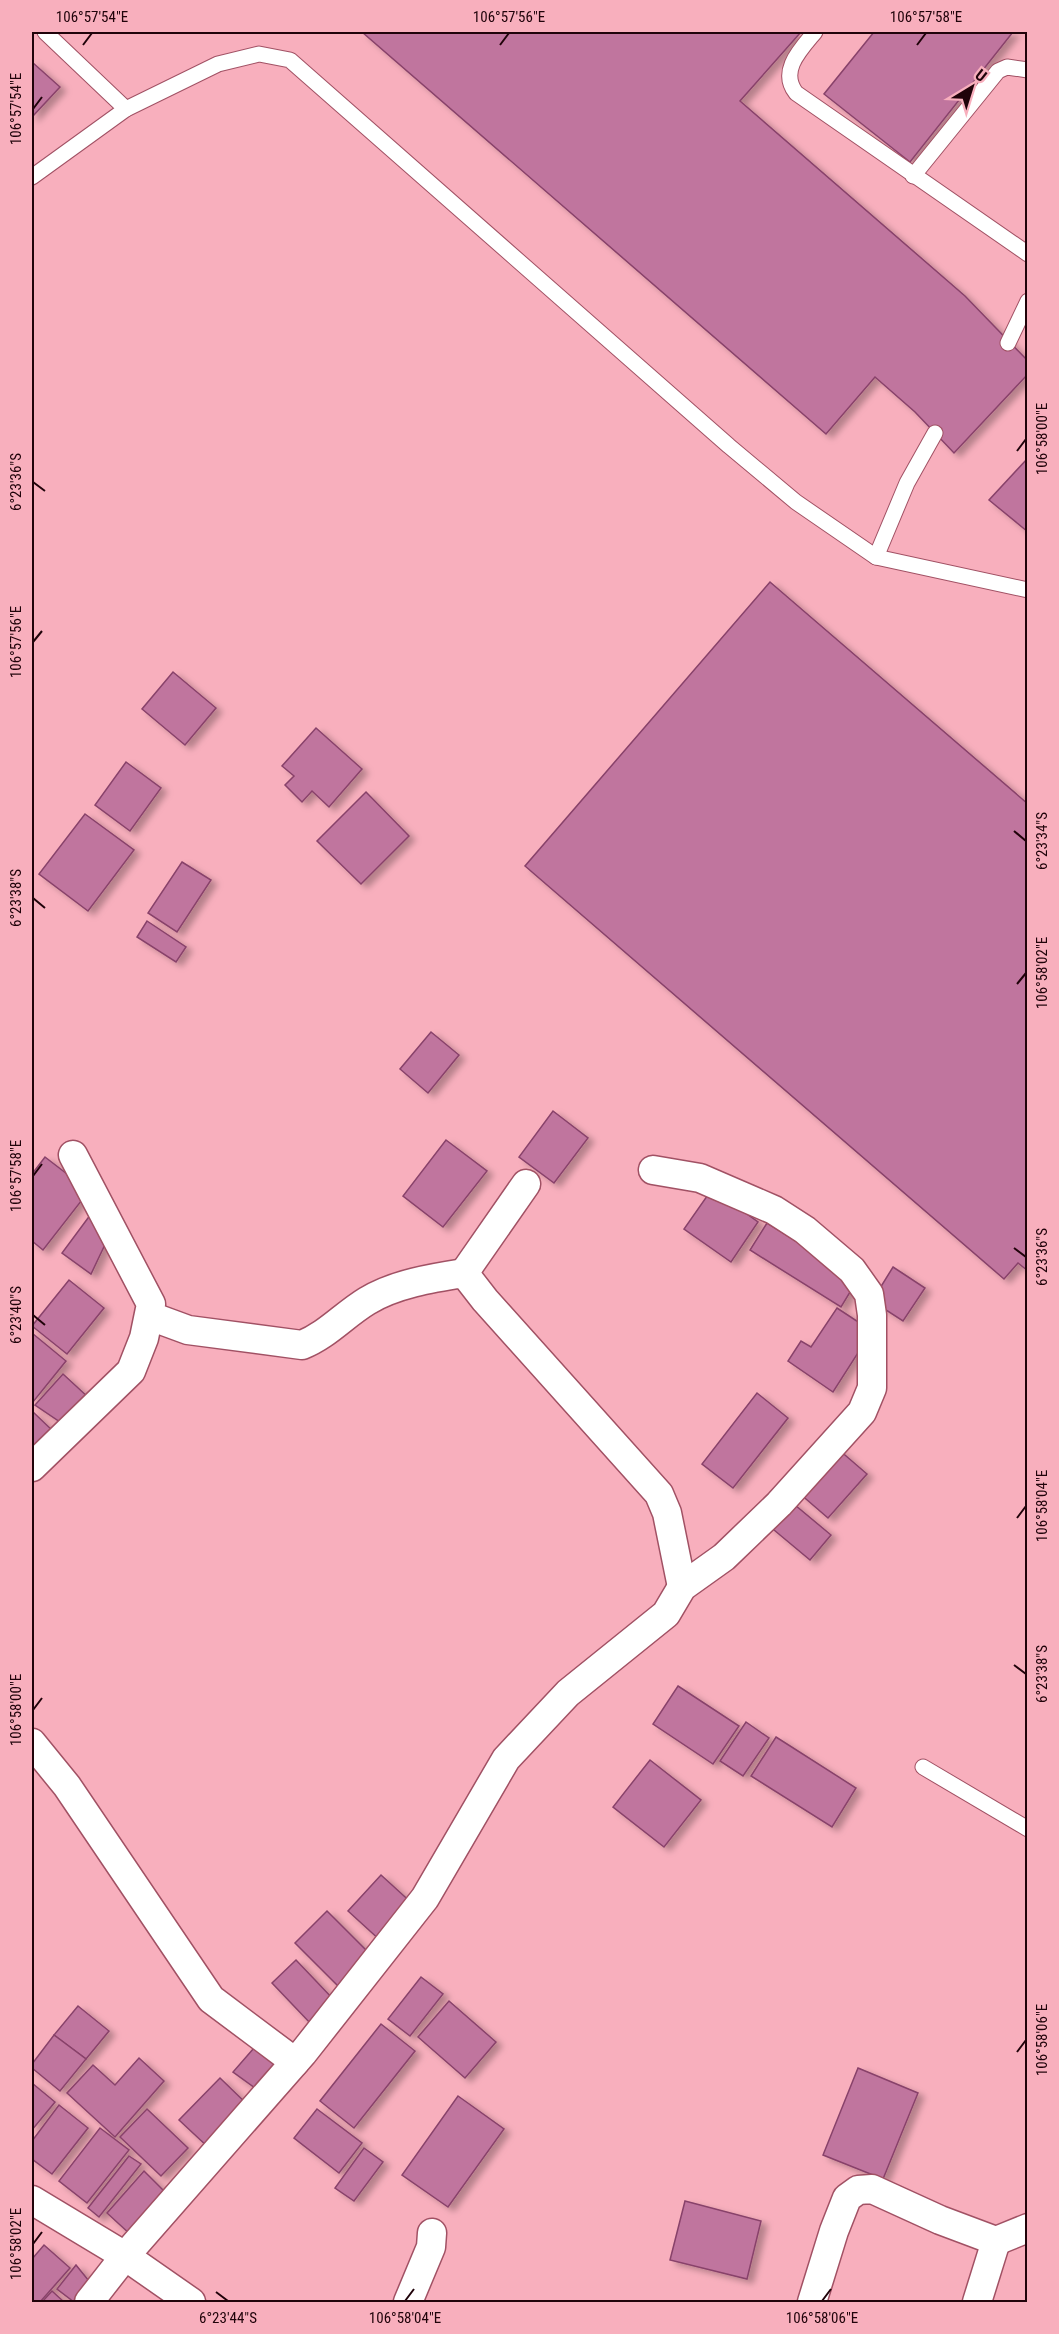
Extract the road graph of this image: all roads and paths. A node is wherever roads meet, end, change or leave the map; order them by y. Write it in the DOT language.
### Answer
graph roads {
  1 [pos="45,32"];
  2 [pos="815,32"];
  3 [pos="1028,69"];
  4 [pos="126,108"];
  5 [pos="913,176"];
  6 [pos="32,177"];
  7 [pos="1028,254"];
  8 [pos="1028,301"];
  9 [pos="1008,343"];
  10 [pos="935,433"];
  11 [pos="876,557"];
  12 [pos="1028,590"];
  13 [pos="73,1155"];
  14 [pos="653,1170"];
  15 [pos="526,1184"];
  16 [pos="464,1273"];
  17 [pos="150,1316"];
  18 [pos="32,1467"];
  19 [pos="682,1587"];
  20 [pos="32,1743"];
  21 [pos="923,1767"];
  22 [pos="1028,1829"];
  23 [pos="295,2062"];
  24 [pos="32,2200"];
  25 [pos="1028,2228"];
  26 [pos="432,2233"];
  27 [pos="996,2241"];
  28 [pos="125,2256"];
  29 [pos="89,2302"];
  30 [pos="191,2302"];
  31 [pos="408,2302"];
  32 [pos="812,2302"];
  33 [pos="977,2302"];
  1 -- 4 [label="lane"];
  2 -- 5 [label="lane"];
  3 -- 5 [label="lane"];
  4 -- 6 [label="lane"];
  4 -- 11 [label="lane"];
  5 -- 7 [label="lane"];
  8 -- 9 [label="lane"];
  10 -- 11 [label="lane"];
  11 -- 12 [label="lane"];
  13 -- 17 [label="street"];
  14 -- 19 [label="street"];
  15 -- 16 [label="street"];
  16 -- 17 [label="street"];
  16 -- 19 [label="street"];
  17 -- 18 [label="street"];
  19 -- 23 [label="street"];
  20 -- 23 [label="street"];
  21 -- 22 [label="lane"];
  23 -- 28 [label="street"];
  24 -- 28 [label="street"];
  25 -- 27 [label="street"];
  26 -- 31 [label="street"];
  27 -- 32 [label="street"];
  27 -- 33 [label="street"];
  28 -- 29 [label="street"];
  28 -- 30 [label="street"];
}
